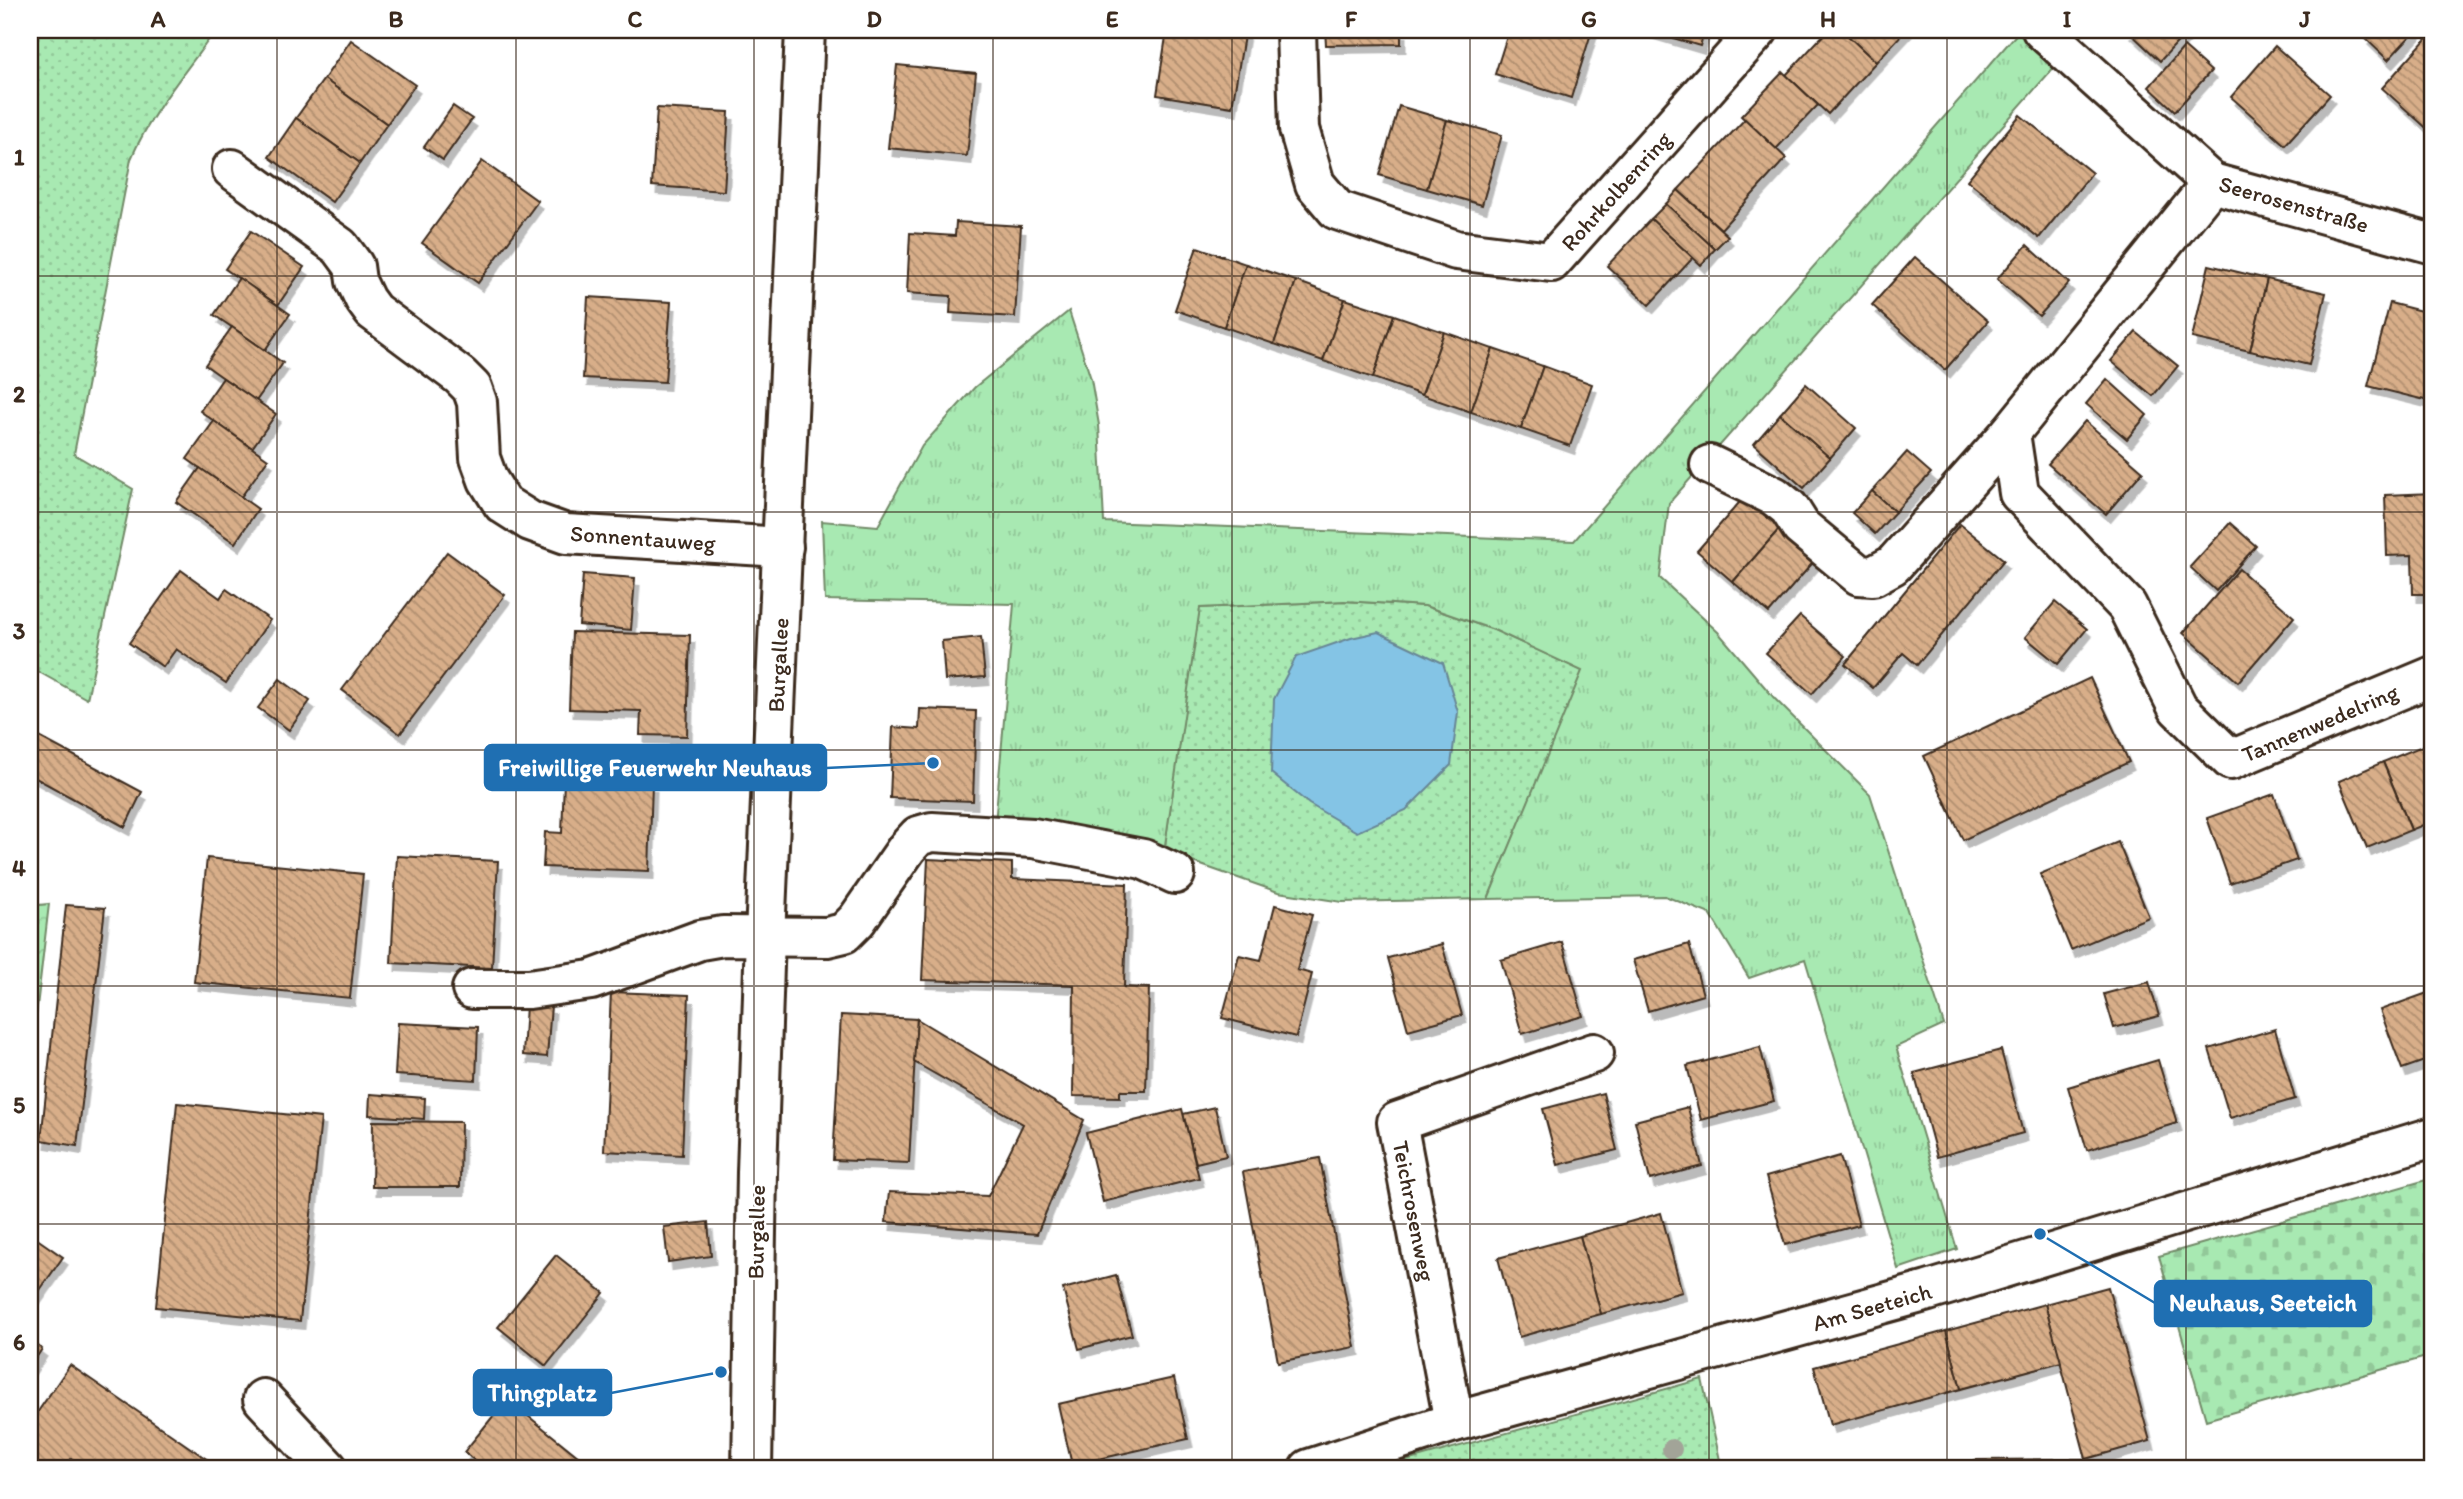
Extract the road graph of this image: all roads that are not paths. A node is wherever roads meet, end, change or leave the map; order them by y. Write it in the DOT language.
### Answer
graph roads {
  1 [pos="805,30"];
  2 [pos="1296,30"];
  3 [pos="1758,30"];
  4 [pos="2042,30"];
  5 [pos="232,169"];
  6 [pos="2212,183"];
  7 [pos="2433,243"];
  8 [pos="2010,433"];
  9 [pos="1710,465"];
  10 [pos="783,547"];
  11 [pos="2433,676"];
  12 [pos="1175,874"];
  13 [pos="765,936"];
  14 [pos="472,989"];
  15 [pos="1594,1053"];
  16 [pos="2433,1137"];
  17 [pos="263,1399"];
  18 [pos="1454,1422"];
  19 [pos="328,1469"];
  20 [pos="752,1469"];
  21 [pos="1309,1469"];
  1 -- 10 [label="street, Burgallee"];
  2 -- 3 [label="street, Rohrkolbenring"];
  4 -- 6 [label="street, Seerosenstraße"];
  5 -- 10 [label="street, Sonnentauweg"];
  6 -- 7 [label="street, Seerosenstraße"];
  6 -- 8 [label="street"];
  8 -- 9 [label="street"];
  8 -- 11 [label="street, Tannenwedelring"];
  10 -- 13 [label="street, Burgallee"];
  12 -- 13 [label="street"];
  13 -- 14 [label="street"];
  13 -- 20 [label="street, Burgallee"];
  15 -- 18 [label="street, Teichrosenweg"];
  16 -- 18 [label="street, Am Seeteich"];
  17 -- 19 [label="street"];
  18 -- 21 [label="street, Am Seeteich"];
}
